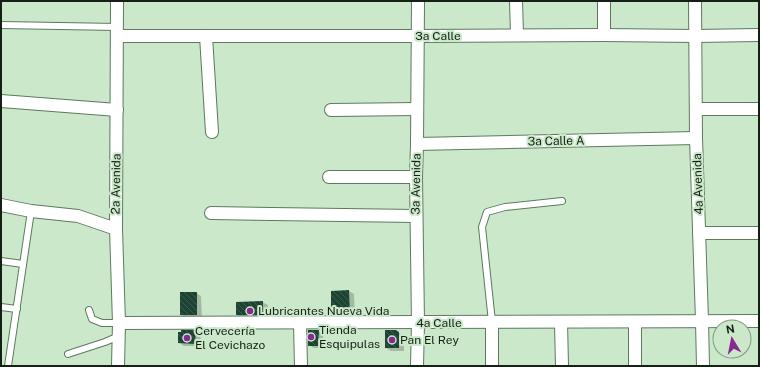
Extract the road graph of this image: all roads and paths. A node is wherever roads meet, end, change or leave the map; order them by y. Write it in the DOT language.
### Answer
graph roads {
  1 [pos="117,1"];
  2 [pos="418,1"];
  3 [pos="516,1"];
  4 [pos="604,1"];
  5 [pos="695,1"];
  6 [pos="1,25"];
  7 [pos="118,31"];
  8 [pos="604,34"];
  9 [pos="517,35"];
  10 [pos="759,35"];
  11 [pos="206,36"];
  12 [pos="417,36"];
  13 [pos="695,36"];
  14 [pos="1,102"];
  15 [pos="417,109"];
  16 [pos="696,109"];
  17 [pos="759,109"];
  18 [pos="117,110"];
  19 [pos="331,110"];
  20 [pos="212,132"];
  21 [pos="696,138"];
  22 [pos="417,144"];
  23 [pos="330,177"];
  24 [pos="416,177"];
  25 [pos="562,200"];
  26 [pos="1,205"];
  27 [pos="30,211"];
  28 [pos="211,212"];
  29 [pos="416,216"];
  30 [pos="116,230"];
  31 [pos="699,233"];
  32 [pos="759,233"];
  33 [pos="1,261"];
  34 [pos="23,264"];
  35 [pos="1,307"];
  36 [pos="16,309"];
  37 [pos="89,310"];
  38 [pos="759,321"];
  39 [pos="492,322"];
  40 [pos="561,322"];
  41 [pos="635,322"];
  42 [pos="702,322"];
  43 [pos="300,323"];
  44 [pos="418,323"];
  45 [pos="119,324"];
  46 [pos="119,336"];
  47 [pos="68,354"];
  48 [pos="8,366"];
  49 [pos="118,366"];
  50 [pos="301,366"];
  51 [pos="417,366"];
  52 [pos="492,366"];
  53 [pos="562,366"];
  54 [pos="634,366"];
  55 [pos="703,366"];
  1 -- 7 [label="street, 2a Avenida"];
  2 -- 12 [label="street, 3a Avenida"];
  3 -- 9 [label="street"];
  4 -- 8 [label="street"];
  5 -- 13 [label="street, 4a Avenida"];
  6 -- 7 [label="lane"];
  7 -- 11 [label="street, 3a Calle"];
  7 -- 18 [label="street, 2a Avenida"];
  8 -- 9 [label="street, 3a Calle"];
  8 -- 13 [label="street, 3a Calle"];
  9 -- 12 [label="street, 3a Calle"];
  10 -- 13 [label="street, 3a Calle"];
  11 -- 12 [label="street, 3a Calle"];
  11 -- 20 [label="street"];
  12 -- 15 [label="street, 3a Avenida"];
  13 -- 16 [label="street, 4a Avenida"];
  14 -- 18 [label="street"];
  15 -- 19 [label="street"];
  15 -- 22 [label="street, 3a Avenida"];
  16 -- 17 [label="street"];
  16 -- 21 [label="street, 4a Avenida"];
  18 -- 30 [label="street, 2a Avenida"];
  21 -- 22 [label="street, 3a Calle A"];
  21 -- 31 [label="street, 4a Avenida"];
  22 -- 24 [label="street, 3a Avenida"];
  23 -- 24 [label="street"];
  24 -- 29 [label="street, 3a Avenida"];
  25 -- 39 [label="lane"];
  26 -- 27 [label="street"];
  27 -- 30 [label="street"];
  27 -- 34 [label="lane"];
  28 -- 29 [label="street"];
  29 -- 44 [label="street, 3a Avenida"];
  30 -- 45 [label="street, 2a Avenida"];
  31 -- 32 [label="street"];
  31 -- 42 [label="street, 4a Avenida"];
  33 -- 34 [label="lane"];
  34 -- 36 [label="lane"];
  35 -- 36 [label="lane"];
  36 -- 48 [label="lane"];
  37 -- 45 [label="lane"];
  38 -- 42 [label="street, 4a Calle"];
  39 -- 40 [label="street, 4a Calle"];
  39 -- 44 [label="street, 4a Calle"];
  39 -- 52 [label="street"];
  40 -- 41 [label="street, 4a Calle"];
  40 -- 53 [label="street"];
  41 -- 42 [label="street, 4a Calle"];
  41 -- 54 [label="street"];
  42 -- 55 [label="street, 4a Avenida"];
  43 -- 44 [label="street, 4a Calle"];
  43 -- 45 [label="street, 4a Calle"];
  43 -- 50 [label="street"];
  44 -- 51 [label="street, 3a Avenida"];
  45 -- 46 [label="street, 2a Avenida"];
  46 -- 47 [label="lane"];
  46 -- 49 [label="street, 2a Avenida"];
}
